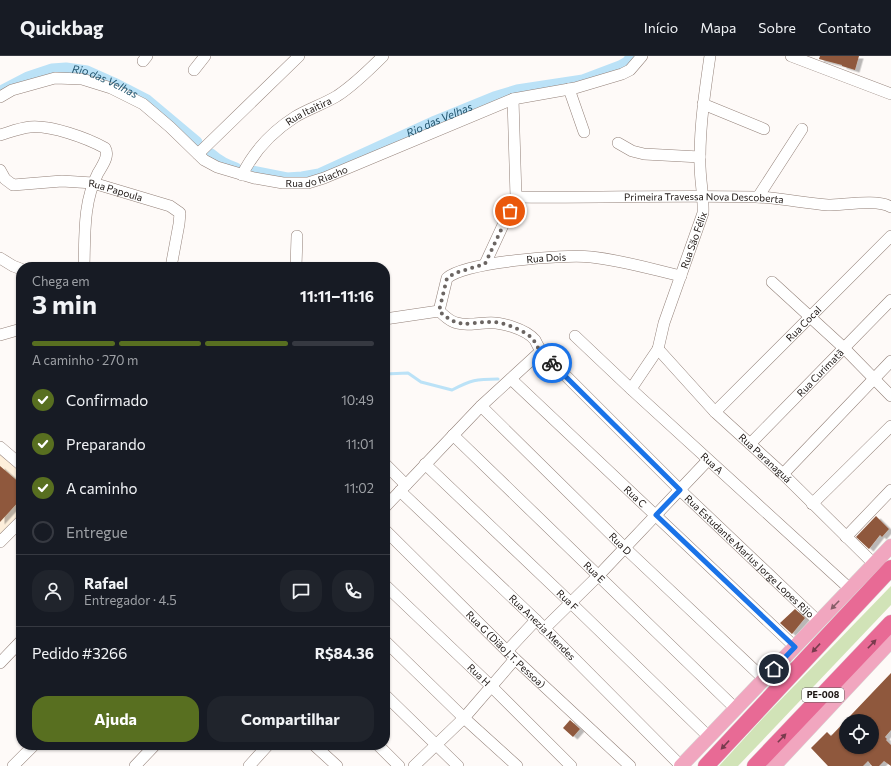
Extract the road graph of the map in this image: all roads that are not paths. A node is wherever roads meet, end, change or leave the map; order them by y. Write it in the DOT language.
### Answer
graph roads {
  1 [pos="205,56"];
  2 [pos="299,56"];
  3 [pos="383,56"];
  4 [pos="642,56"];
  5 [pos="710,56"];
  6 [pos="791,56"];
  7 [pos="194,70"];
  8 [pos="569,89"];
  9 [pos="891,94"];
  10 [pos="0,97"];
  11 [pos="513,99"];
  12 [pos="703,104"];
  13 [pos="764,129"];
  14 [pos="802,129"];
  15 [pos="584,132"];
  16 [pos="0,135"];
  17 [pos="618,143"];
  18 [pos="198,154"];
  19 [pos="700,157"];
  20 [pos="0,170"];
  21 [pos="245,171"];
  22 [pos="93,183"];
  23 [pos="702,196"];
  24 [pos="516,197"];
  25 [pos="758,197"];
  26 [pos="891,207"];
  27 [pos="297,236"];
  28 [pos="891,236"];
  29 [pos="0,258"];
  30 [pos="84,262"];
  31 [pos="172,262"];
  32 [pos="296,262"];
  33 [pos="485,264"];
  34 [pos="16,267"];
  35 [pos="681,276"];
  36 [pos="772,282"];
  37 [pos="891,300"];
  38 [pos="439,311"];
  39 [pos="810,316"];
  40 [pos="390,318"];
  41 [pos="16,330"];
  42 [pos="0,335"];
  43 [pos="575,336"];
  44 [pos="844,348"];
  45 [pos="658,349"];
  46 [pos="541,352"];
  47 [pos="891,361"];
  48 [pos="874,378"];
  49 [pos="511,379"];
  50 [pos="631,389"];
  51 [pos="891,396"];
  52 [pos="481,406"];
  53 [pos="716,412"];
  54 [pos="891,426"];
  55 [pos="453,435"];
  56 [pos="750,444"];
  57 [pos="0,447"];
  58 [pos="708,460"];
  59 [pos="16,461"];
  60 [pos="425,464"];
  61 [pos="390,471"];
  62 [pos="783,474"];
  63 [pos="403,488"];
  64 [pos="680,490"];
  65 [pos="891,490"];
  66 [pos="390,502"];
  67 [pos="812,504"];
  68 [pos="656,515"];
  69 [pos="16,526"];
  70 [pos="390,535"];
  71 [pos="846,537"];
  72 [pos="0,542"];
  73 [pos="891,546"];
  74 [pos="625,548"];
  75 [pos="874,564"];
  76 [pos="891,568"];
  77 [pos="599,576"];
  78 [pos="850,589"];
  79 [pos="390,590"];
  80 [pos="571,603"];
  81 [pos="536,620"];
  82 [pos="819,622"];
  83 [pos="891,623"];
  84 [pos="544,629"];
  85 [pos="891,641"];
  86 [pos="16,646"];
  87 [pos="390,646"];
  88 [pos="795,647"];
  89 [pos="511,654"];
  90 [pos="0,663"];
  91 [pos="764,679"];
  92 [pos="491,686"];
  93 [pos="390,700"];
  94 [pos="736,709"];
  95 [pos="464,718"];
  96 [pos="709,737"];
  97 [pos="436,745"];
  98 [pos="29,750"];
  99 [pos="150,750"];
  100 [pos="263,750"];
  101 [pos="319,750"];
  102 [pos="383,750"];
  103 [pos="13,766"];
  104 [pos="135,766"];
  105 [pos="249,766"];
  106 [pos="337,766"];
  107 [pos="399,766"];
  108 [pos="414,766"];
  109 [pos="458,766"];
  110 [pos="518,766"];
  111 [pos="571,766"];
  112 [pos="630,766"];
  113 [pos="681,766"];
  114 [pos="706,766"];
  115 [pos="755,766"];
  116 [pos="774,766"];
  1 -- 7 [label="street"];
  2 -- 18 [label="street"];
  3 -- 21 [label="street, Rua Itaitira"];
  4 -- 8 [label="street, Rua do Riacho"];
  5 -- 12 [label="street, Rua São Félix"];
  6 -- 9 [label="street"];
  8 -- 11 [label="street, Rua do Riacho"];
  8 -- 15 [label="street"];
  10 -- 18 [label="street, Rua do Riacho"];
  11 -- 21 [label="street, Rua do Riacho"];
  11 -- 24 [label="street"];
  12 -- 13 [label="street"];
  12 -- 19 [label="street, Rua São Félix"];
  14 -- 25 [label="street"];
  16 -- 22 [label="street"];
  17 -- 19 [label="street"];
  18 -- 21 [label="street, Rua do Riacho"];
  19 -- 23 [label="street, Rua São Félix"];
  20 -- 22 [label="street, Rua Papoula"];
  22 -- 30 [label="street"];
  22 -- 31 [label="street, Rua Papoula"];
  23 -- 24 [label="street, Primeira Travessa Nova Descoberta"];
  23 -- 25 [label="street, Primeira Travessa Nova Descoberta"];
  23 -- 35 [label="street, Rua São Félix"];
  24 -- 33 [label="street"];
  25 -- 26 [label="street, Primeira Travessa Nova Descoberta"];
  27 -- 32 [label="street"];
  28 -- 39 [label="street, Rua Cocal"];
  29 -- 34 [label="street"];
  33 -- 35 [label="street, Rua Dois"];
  33 -- 38 [label="street, Rua Dois"];
  35 -- 45 [label="street, Rua São Félix"];
  36 -- 39 [label="street"];
  37 -- 44 [label="street, Rua Curimatã"];
  38 -- 40 [label="street"];
  38 -- 46 [label="street, Rua Estudante Marlus Jorge Lopes Rijo"];
  39 -- 44 [label="street"];
  39 -- 53 [label="street, Rua Cocal"];
  41 -- 42 [label="street"];
  43 -- 50 [label="street, Rua A"];
  44 -- 48 [label="street"];
  44 -- 56 [label="street, Rua Curimatã"];
  45 -- 50 [label="street, Rua São Félix"];
  45 -- 53 [label="street, Rua Paranaguá"];
  46 -- 49 [label="street"];
  46 -- 64 [label="street, Rua Estudante Marlus Jorge Lopes Rijo"];
  47 -- 48 [label="street"];
  48 -- 51 [label="street"];
  48 -- 62 [label="street"];
  49 -- 52 [label="street"];
  49 -- 68 [label="street, Rua C"];
  50 -- 58 [label="street, Rua A"];
  52 -- 55 [label="street"];
  52 -- 74 [label="street, Rua D"];
  53 -- 56 [label="street, Rua Paranaguá"];
  54 -- 67 [label="street"];
  55 -- 60 [label="street"];
  55 -- 77 [label="street, Rua E"];
  56 -- 62 [label="street, Rua Paranaguá"];
  57 -- 59 [label="street"];
  58 -- 64 [label="street, Rua Estudante Marlus Jorge Lopes Rijo"];
  58 -- 78 [label="street, Rua A"];
  60 -- 63 [label="street"];
  60 -- 80 [label="street, Rua F"];
  61 -- 63 [label="street, Rua Anezia Mendes"];
  62 -- 67 [label="street, Rua Paranaguá"];
  63 -- 66 [label="street"];
  63 -- 81 [label="street, Rua Anezia Mendes"];
  64 -- 68 [label="street, Rua Estudante Marlus Jorge Lopes Rijo"];
  64 -- 82 [label="street, Rua Estudante Marlus Jorge Lopes Rijo"];
  65 -- 71 [label="street"];
  67 -- 71 [label="street, Rua Paranaguá"];
  68 -- 74 [label="street, Rua Estudante Marlus Jorge Lopes Rijo"];
  68 -- 88 [label="street, Rua C"];
  69 -- 72 [label="street"];
  70 -- 89 [label="street, Rua G (Dião J.T. Pessoa)"];
  71 -- 75 [label="street, Rua Paranaguá"];
  73 -- 75 [label="main road"];
  74 -- 77 [label="street, Rua Estudante Marlus Jorge Lopes Rijo"];
  74 -- 91 [label="street, Rua D"];
  75 -- 78 [label="main road"];
  76 -- 114 [label="highway, one-way"];
  77 -- 80 [label="street, Rua Estudante Marlus Jorge Lopes Rijo"];
  77 -- 94 [label="street, Rua E"];
  78 -- 82 [label="main road, one-way"];
  79 -- 92 [label="street, Rua H"];
  80 -- 84 [label="street, Rua Estudante Marlus Jorge Lopes Rijo"];
  80 -- 96 [label="street, Rua F"];
  81 -- 84 [label="street, Rua Anezia Mendes"];
  81 -- 89 [label="street"];
  82 -- 88 [label="main road"];
  115 -- 83 [label="highway, PE-008, one-way"];
  84 -- 113 [label="street, Rua Anezia Mendes"];
  85 -- 116 [label="main road"];
  86 -- 90 [label="street"];
  87 -- 95 [label="street"];
  88 -- 91 [label="main road"];
  89 -- 92 [label="street"];
  89 -- 112 [label="street, Rua G (Dião J.T. Pessoa)"];
  91 -- 94 [label="main road"];
  92 -- 95 [label="street"];
  92 -- 111 [label="street, Rua H"];
  93 -- 97 [label="street"];
  94 -- 96 [label="main road"];
  95 -- 97 [label="street"];
  95 -- 110 [label="street"];
  96 -- 113 [label="main road"];
  97 -- 108 [label="street"];
  97 -- 109 [label="street"];
  98 -- 103 [label="street"];
  99 -- 104 [label="street"];
  100 -- 105 [label="street"];
  101 -- 106 [label="street"];
  102 -- 107 [label="street"];
}
